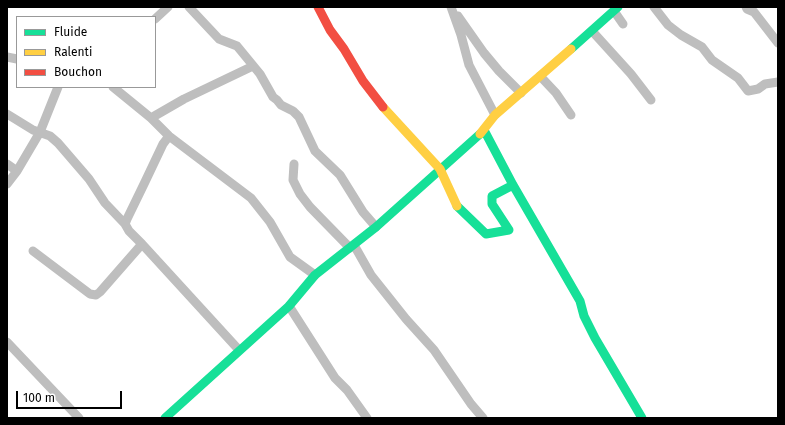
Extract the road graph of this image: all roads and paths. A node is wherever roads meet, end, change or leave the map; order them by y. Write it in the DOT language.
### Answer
graph roads {
  1 [pos="168,7"];
  2 [pos="189,7"];
  3 [pos="318,7"];
  4 [pos="452,7"];
  5 [pos="654,7"];
  6 [pos="746,7"];
  7 [pos="616,9"];
  8 [pos="156,18"];
  9 [pos="623,24"];
  10 [pos="592,31"];
  11 [pos="778,43"];
  12 [pos="253,66"];
  13 [pos="540,76"];
  14 [pos="778,82"];
  15 [pos="58,88"];
  16 [pos="114,88"];
  17 [pos="521,93"];
  18 [pos="651,100"];
  19 [pos="7,114"];
  20 [pos="495,115"];
  21 [pos="571,115"];
  22 [pos="151,118"];
  23 [pos="484,130"];
  24 [pos="40,132"];
  25 [pos="169,136"];
  26 [pos="7,164"];
  27 [pos="294,164"];
  28 [pos="440,169"];
  29 [pos="18,171"];
  30 [pos="7,184"];
  31 [pos="513,185"];
  32 [pos="125,224"];
  33 [pos="376,227"];
  34 [pos="142,244"];
  35 [pos="352,247"];
  36 [pos="33,251"];
  37 [pos="315,275"];
  38 [pos="289,306"];
  39 [pos="7,342"];
  40 [pos="239,350"];
  41 [pos="79,418"];
  42 [pos="165,418"];
  43 [pos="367,418"];
  44 [pos="483,418"];
  45 [pos="642,418"];
  1 -- 8 [label="street"];
  2 -- 12 [label="street"];
  3 -- 28 [label="street"];
  4 -- 17 [label="street"];
  4 -- 20 [label="street"];
  5 -- 14 [label="street"];
  6 -- 11 [label="street"];
  7 -- 9 [label="street"];
  7 -- 10 [label="street"];
  10 -- 13 [label="street"];
  10 -- 18 [label="street"];
  12 -- 22 [label="street"];
  12 -- 33 [label="street"];
  13 -- 17 [label="street"];
  13 -- 21 [label="street"];
  15 -- 24 [label="street"];
  16 -- 22 [label="street"];
  17 -- 20 [label="street"];
  19 -- 24 [label="street"];
  20 -- 23 [label="street"];
  22 -- 25 [label="street"];
  23 -- 28 [label="street"];
  23 -- 31 [label="street"];
  24 -- 29 [label="street"];
  24 -- 32 [label="street"];
  25 -- 32 [label="street"];
  25 -- 37 [label="street"];
  26 -- 29 [label="street"];
  27 -- 35 [label="street"];
  28 -- 31 [label="street"];
  28 -- 33 [label="street"];
  29 -- 30 [label="street"];
  31 -- 45 [label="street"];
  32 -- 34 [label="street"];
  33 -- 35 [label="street"];
  34 -- 36 [label="street"];
  34 -- 40 [label="street"];
  35 -- 37 [label="street"];
  35 -- 44 [label="street"];
  37 -- 38 [label="street"];
  38 -- 40 [label="street"];
  38 -- 43 [label="street"];
  39 -- 41 [label="street"];
  40 -- 42 [label="street"];
}
